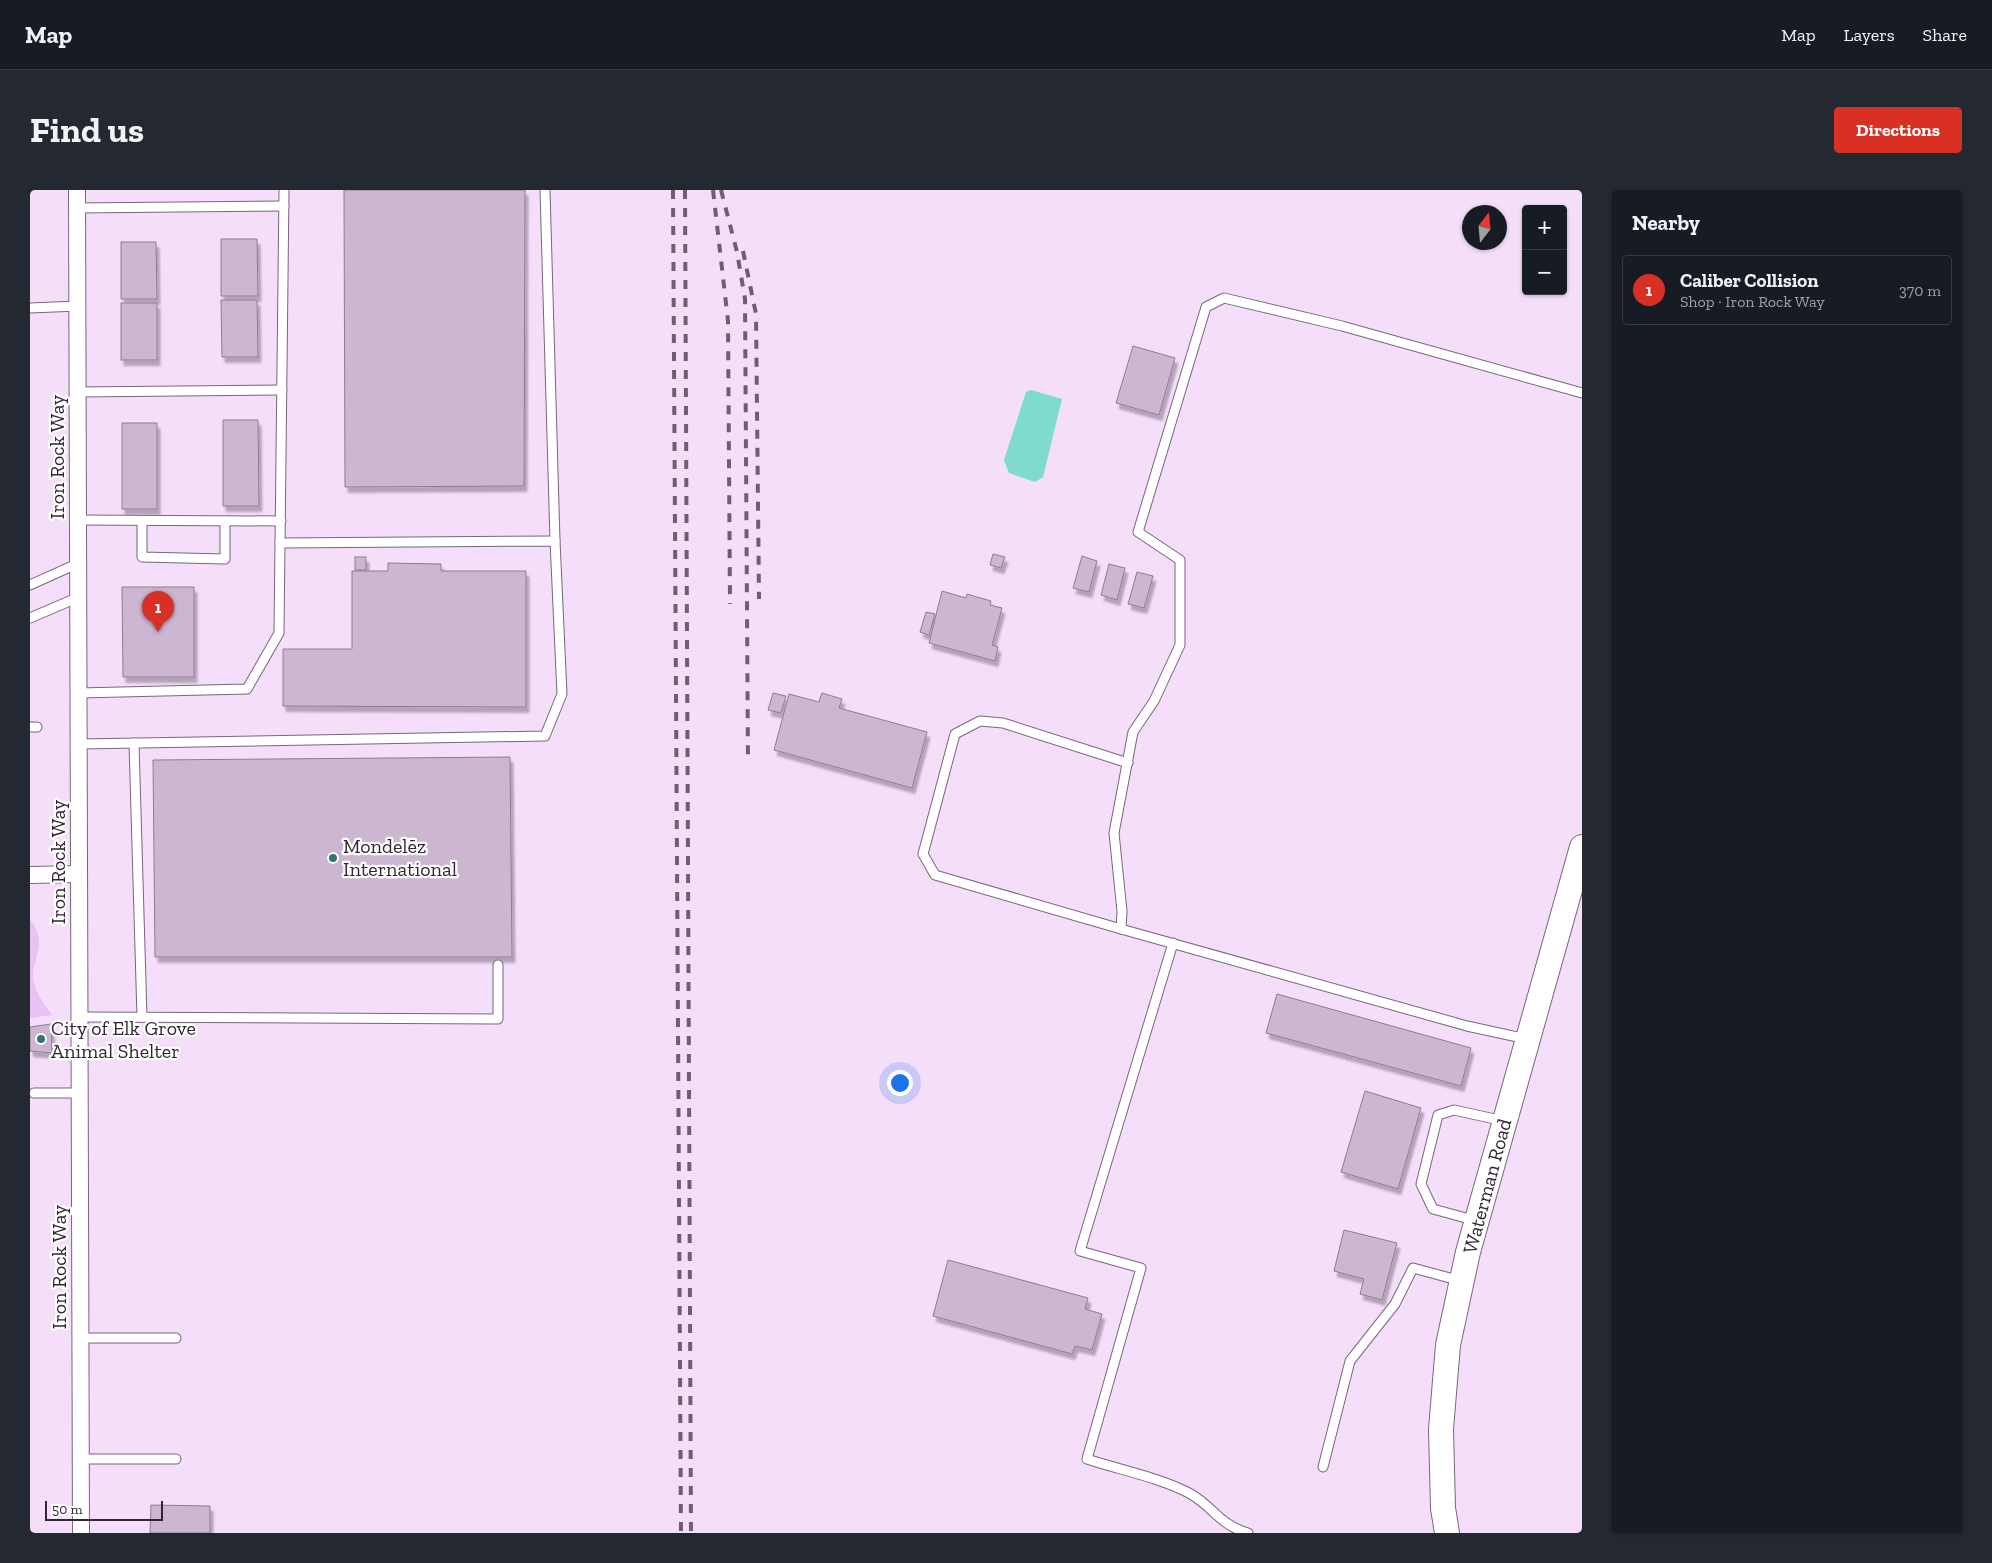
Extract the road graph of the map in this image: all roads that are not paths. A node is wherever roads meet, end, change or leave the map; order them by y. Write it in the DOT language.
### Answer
graph roads {
  1 [pos="77,190"];
  2 [pos="284,190"];
  3 [pos="545,190"];
  4 [pos="284,206"];
  5 [pos="77,208"];
  6 [pos="78,306"];
  7 [pos="30,308"];
  8 [pos="282,390"];
  9 [pos="78,392"];
  10 [pos="1582,393"];
  11 [pos="79,520"];
  12 [pos="142,521"];
  13 [pos="225,521"];
  14 [pos="280,521"];
  15 [pos="555,541"];
  16 [pos="280,543"];
  17 [pos="79,563"];
  18 [pos="30,585"];
  19 [pos="79,597"];
  20 [pos="30,618"];
  21 [pos="79,693"];
  22 [pos="134,743"];
  23 [pos="80,744"];
  24 [pos="1128,763"];
  25 [pos="1582,847"];
  26 [pos="79,874"];
  27 [pos="30,875"];
  28 [pos="1121,929"];
  29 [pos="1173,943"];
  30 [pos="498,966"];
  31 [pos="80,1017"];
  32 [pos="142,1017"];
  33 [pos="1528,1039"];
  34 [pos="34,1093"];
  35 [pos="80,1093"];
  36 [pos="1505,1122"];
  37 [pos="1477,1221"];
  38 [pos="1462,1282"];
  39 [pos="81,1338"];
  40 [pos="176,1338"];
  41 [pos="81,1459"];
  42 [pos="176,1459"];
  43 [pos="1323,1468"];
  44 [pos="81,1533"];
  45 [pos="1248,1533"];
  46 [pos="1447,1533"];
  1 -- 5 [label="street, Iron Rock Way"];
  2 -- 4 [label="lane"];
  3 -- 15 [label="lane"];
  4 -- 5 [label="lane"];
  4 -- 8 [label="lane"];
  5 -- 6 [label="street, Iron Rock Way"];
  6 -- 7 [label="lane"];
  6 -- 9 [label="street, Iron Rock Way"];
  8 -- 9 [label="lane"];
  8 -- 14 [label="lane"];
  9 -- 11 [label="street, Iron Rock Way"];
  10 -- 24 [label="lane"];
  11 -- 12 [label="lane"];
  11 -- 17 [label="street, Iron Rock Way"];
  12 -- 13 [label="lane"];
  12 -- 13 [label="lane"];
  13 -- 14 [label="lane"];
  14 -- 16 [label="lane"];
  15 -- 16 [label="lane"];
  15 -- 22 [label="lane"];
  16 -- 21 [label="lane"];
  17 -- 18 [label="lane"];
  17 -- 19 [label="street, Iron Rock Way"];
  19 -- 20 [label="lane"];
  19 -- 21 [label="street, Iron Rock Way"];
  21 -- 23 [label="street, Iron Rock Way"];
  22 -- 23 [label="lane"];
  22 -- 32 [label="lane"];
  23 -- 26 [label="street, Iron Rock Way"];
  24 -- 28 [label="lane"];
  24 -- 28 [label="lane"];
  25 -- 33 [label="main road, Waterman Road"];
  26 -- 27 [label="street"];
  26 -- 31 [label="street, Iron Rock Way"];
  28 -- 29 [label="lane"];
  29 -- 33 [label="lane"];
  29 -- 45 [label="lane"];
  30 -- 32 [label="lane"];
  31 -- 32 [label="lane"];
  31 -- 35 [label="street, Iron Rock Way"];
  33 -- 36 [label="main road, Waterman Road"];
  34 -- 35 [label="lane"];
  35 -- 39 [label="street, Iron Rock Way"];
  36 -- 37 [label="main road, Waterman Road"];
  36 -- 37 [label="lane"];
  37 -- 38 [label="main road, Waterman Road"];
  38 -- 43 [label="lane"];
  38 -- 46 [label="main road, Waterman Road"];
  39 -- 40 [label="lane"];
  39 -- 41 [label="street, Iron Rock Way"];
  41 -- 42 [label="lane"];
  41 -- 44 [label="street, Iron Rock Way"];
}
